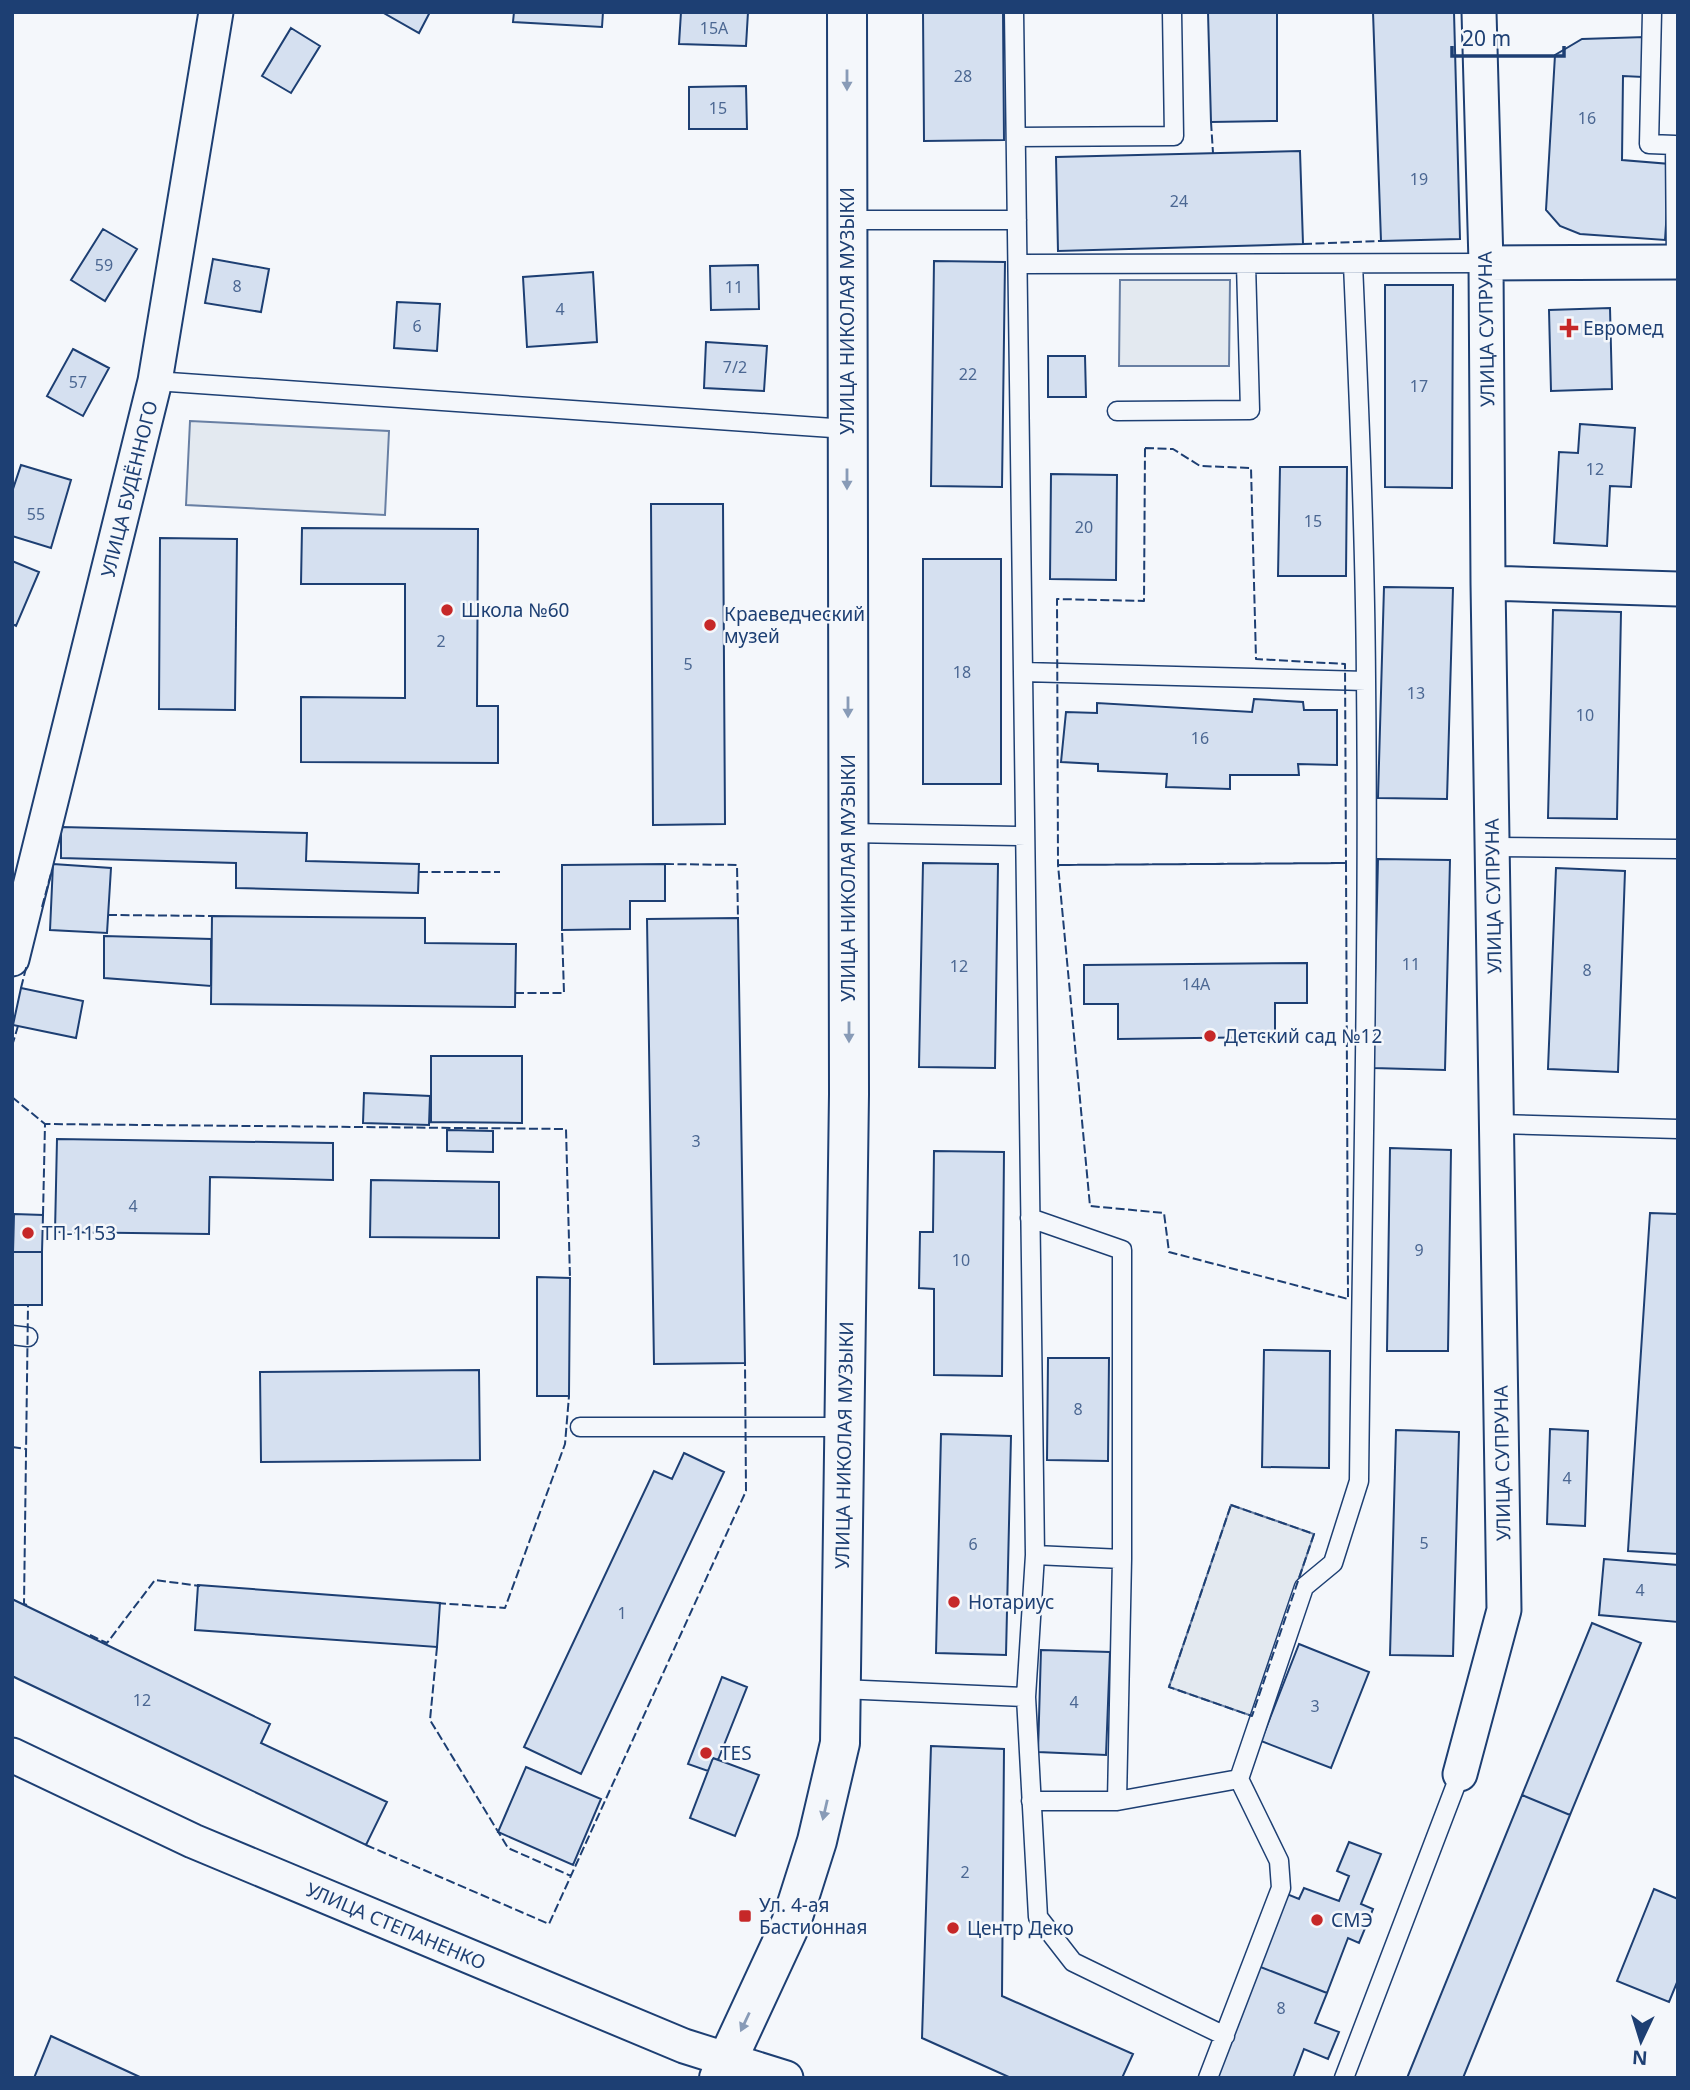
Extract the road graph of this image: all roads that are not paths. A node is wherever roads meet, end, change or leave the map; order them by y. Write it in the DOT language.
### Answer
graph roads {
  1 [pos="216,12"];
  2 [pos="847,12"];
  3 [pos="1014,12"];
  4 [pos="1172,12"];
  5 [pos="1479,12"];
  6 [pos="1652,12"];
  7 [pos="1016,137"];
  8 [pos="847,220"];
  9 [pos="1017,220"];
  10 [pos="1677,261"];
  11 [pos="1486,262"];
  12 [pos="1018,264"];
  13 [pos="1246,264"];
  14 [pos="1353,264"];
  15 [pos="155,381"];
  16 [pos="1117,411"];
  17 [pos="847,429"];
  18 [pos="1488,583"];
  19 [pos="1678,589"];
  20 [pos="1023,672"];
  21 [pos="1366,681"];
  22 [pos="849,833"];
  23 [pos="1025,836"];
  24 [pos="1492,847"];
  25 [pos="1678,849"];
  26 [pos="12,959"];
  27 [pos="1497,1124"];
  28 [pos="1678,1129"];
  29 [pos="1030,1218"];
  30 [pos="580,1427"];
  31 [pos="843,1427"];
  32 [pos="1035,1555"];
  33 [pos="1122,1559"];
  34 [pos="841,1689"];
  35 [pos="1026,1697"];
  36 [pos="12,1755"];
  37 [pos="1460,1774"];
  38 [pos="1239,1779"];
  39 [pos="1031,1801"];
  40 [pos="1117,1801"];
  41 [pos="1226,2036"];
  42 [pos="723,2069"];
  43 [pos="786,2078"];
  44 [pos="1208,2078"];
  45 [pos="1344,2078"];
  1 -- 15 [label="street, УЛИЦА БУДЁННОГО"];
  2 -- 8 [label="main road, УЛИЦА НИКОЛАЯ МУЗЫКИ, one-way"];
  3 -- 7 [label="lane"];
  4 -- 7 [label="lane"];
  5 -- 11 [label="street, УЛИЦА СУПРУНА"];
  6 -- 10 [label="lane"];
  7 -- 9 [label="lane"];
  8 -- 9 [label="lane"];
  8 -- 17 [label="main road, УЛИЦА НИКОЛАЯ МУЗЫКИ"];
  9 -- 12 [label="lane"];
  10 -- 11 [label="street"];
  11 -- 14 [label="lane"];
  11 -- 18 [label="street, УЛИЦА СУПРУНА"];
  12 -- 13 [label="lane"];
  12 -- 20 [label="lane"];
  13 -- 14 [label="lane"];
  13 -- 16 [label="lane"];
  14 -- 21 [label="lane"];
  15 -- 17 [label="lane"];
  15 -- 26 [label="street, УЛИЦА БУДЁННОГО"];
  17 -- 22 [label="main road, УЛИЦА НИКОЛАЯ МУЗЫКИ, one-way"];
  18 -- 19 [label="street"];
  18 -- 24 [label="street, УЛИЦА СУПРУНА"];
  20 -- 21 [label="lane"];
  20 -- 23 [label="lane"];
  21 -- 38 [label="lane"];
  22 -- 23 [label="lane"];
  22 -- 31 [label="main road, УЛИЦА НИКОЛАЯ МУЗЫКИ, one-way"];
  23 -- 29 [label="lane"];
  24 -- 25 [label="lane"];
  24 -- 27 [label="street, УЛИЦА СУПРУНА"];
  27 -- 28 [label="lane"];
  27 -- 37 [label="street, УЛИЦА СУПРУНА"];
  29 -- 32 [label="lane"];
  29 -- 33 [label="lane"];
  30 -- 31 [label="lane"];
  31 -- 34 [label="main road, УЛИЦА НИКОЛАЯ МУЗЫКИ"];
  32 -- 33 [label="lane"];
  32 -- 35 [label="lane"];
  33 -- 40 [label="lane"];
  34 -- 35 [label="lane"];
  34 -- 42 [label="main road, УЛИЦА НИКОЛАЯ МУЗЫКИ, one-way"];
  35 -- 39 [label="lane"];
  36 -- 42 [label="street, УЛИЦА СТЕПАНЕНКО"];
  37 -- 45 [label="lane"];
  38 -- 40 [label="lane"];
  38 -- 41 [label="lane"];
  39 -- 40 [label="lane"];
  39 -- 41 [label="lane"];
  41 -- 44 [label="lane"];
  42 -- 43 [label="street, УЛИЦА СТЕПАНЕНКО"];
}
